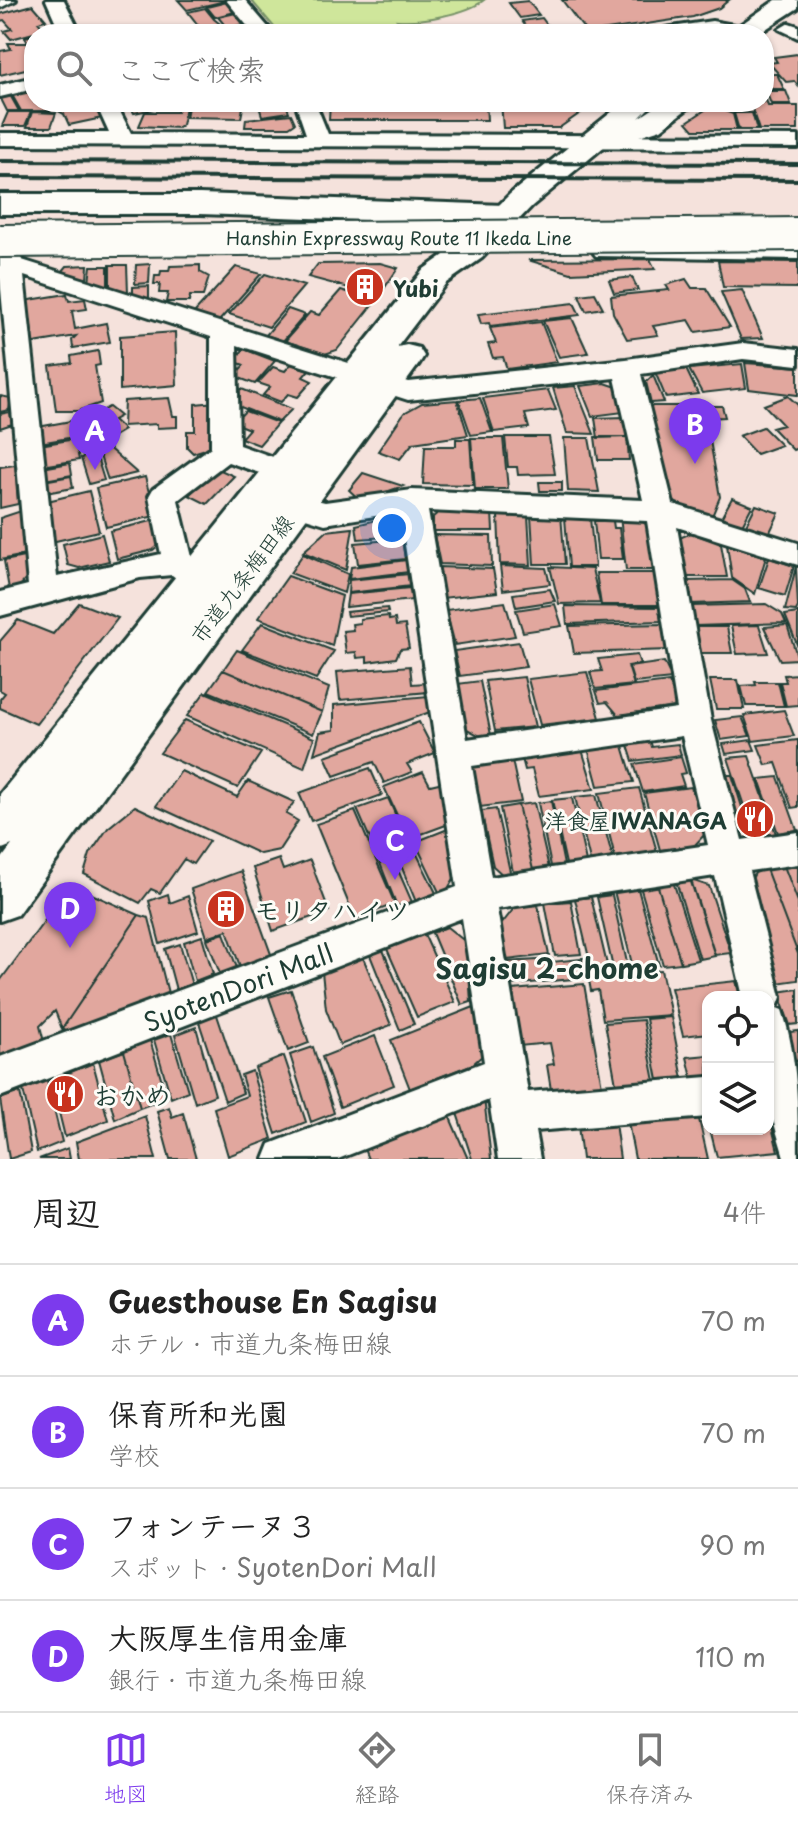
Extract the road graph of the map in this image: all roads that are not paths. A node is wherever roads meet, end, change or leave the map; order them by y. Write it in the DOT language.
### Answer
graph roads {
  1 [pos="7,0"];
  2 [pos="55,0"];
  3 [pos="235,0"];
  4 [pos="793,0"];
  5 [pos="0,2"];
  6 [pos="66,24"];
  7 [pos="256,24"];
  8 [pos="764,24"];
  9 [pos="795,28"];
  10 [pos="774,32"];
  11 [pos="24,85"];
  12 [pos="0,91"];
  13 [pos="110,112"];
  14 [pos="309,112"];
  15 [pos="630,112"];
  16 [pos="667,112"];
  17 [pos="0,139"];
  18 [pos="123,139"];
  19 [pos="320,141"];
  20 [pos="598,141"];
  21 [pos="798,142"];
  22 [pos="0,204"];
  23 [pos="200,204"];
  24 [pos="504,215"];
  25 [pos="798,215"];
  26 [pos="0,221"];
  27 [pos="798,234"];
  28 [pos="471,251"];
  29 [pos="798,252"];
  30 [pos="323,254"];
  31 [pos="4,256"];
  32 [pos="224,333"];
  33 [pos="798,357"];
  34 [pos="626,368"];
  35 [pos="371,380"];
  36 [pos="11,391"];
  37 [pos="225,451"];
  38 [pos="288,488"];
  39 [pos="412,500"];
  40 [pos="660,511"];
  41 [pos="798,554"];
  42 [pos="188,571"];
  43 [pos="44,592"];
  44 [pos="0,604"];
  45 [pos="695,720"];
  46 [pos="452,755"];
  47 [pos="0,829"];
  48 [pos="798,848"];
  49 [pos="727,860"];
  50 [pos="476,896"];
  51 [pos="0,899"];
  52 [pos="760,991"];
  53 [pos="774,1049"];
  54 [pos="0,1077"];
  55 [pos="784,1092"];
  56 [pos="508,1093"];
  57 [pos="702,1097"];
  58 [pos="798,1143"];
  59 [pos="285,1159"];
  60 [pos="519,1159"];
  1 -- 5 [label="street"];
  2 -- 6 [label="street"];
  3 -- 7 [label="street"];
  4 -- 8 [label="main road"];
  9 -- 10 [label="main road"];
  11 -- 12 [label="street"];
  13 -- 18 [label="street"];
  14 -- 19 [label="street"];
  15 -- 20 [label="main road, 市道九条梅田線"];
  16 -- 20 [label="main road, 市道九条梅田線"];
  17 -- 18 [label="street"];
  18 -- 19 [label="street"];
  19 -- 20 [label="street"];
  20 -- 21 [label="street"];
  20 -- 24 [label="main road, 市道九条梅田線"];
  22 -- 23 [label="highway"];
  23 -- 24 [label="highway"];
  23 -- 30 [label="highway"];
  24 -- 28 [label="main road, 市道九条梅田線"];
  25 -- 26 [label="highway, Hanshin Expressway Route 11 Ikeda Line"];
  27 -- 31 [label="highway, Hanshin Expressway Route 11 Ikeda Line, bridge"];
  28 -- 29 [label="street"];
  28 -- 30 [label="street"];
  28 -- 35 [label="main road, 市道九条梅田線"];
  30 -- 31 [label="street"];
  31 -- 32 [label="street"];
  31 -- 36 [label="street"];
  32 -- 35 [label="street"];
  32 -- 37 [label="street"];
  33 -- 34 [label="street"];
  34 -- 35 [label="street"];
  34 -- 40 [label="street"];
  35 -- 38 [label="main road, 市道九条梅田線"];
  36 -- 43 [label="street"];
  37 -- 38 [label="street"];
  37 -- 42 [label="street"];
  38 -- 39 [label="street"];
  38 -- 42 [label="main road, 市道九条梅田線"];
  38 -- 51 [label="main road, 市道九条梅田線"];
  39 -- 40 [label="street"];
  39 -- 46 [label="street"];
  40 -- 41 [label="street"];
  40 -- 45 [label="street"];
  42 -- 43 [label="street"];
  42 -- 47 [label="main road, 市道九条梅田線"];
  43 -- 44 [label="street"];
  45 -- 46 [label="street"];
  45 -- 49 [label="street"];
  46 -- 50 [label="street"];
  48 -- 49 [label="street, SyotenDori Mall"];
  49 -- 50 [label="street, SyotenDori Mall"];
  49 -- 52 [label="street"];
  50 -- 54 [label="street, SyotenDori Mall"];
  50 -- 56 [label="street"];
  53 -- 55 [label="street"];
  55 -- 58 [label="street"];
  56 -- 57 [label="street"];
  56 -- 59 [label="street"];
  56 -- 60 [label="street"];
}
